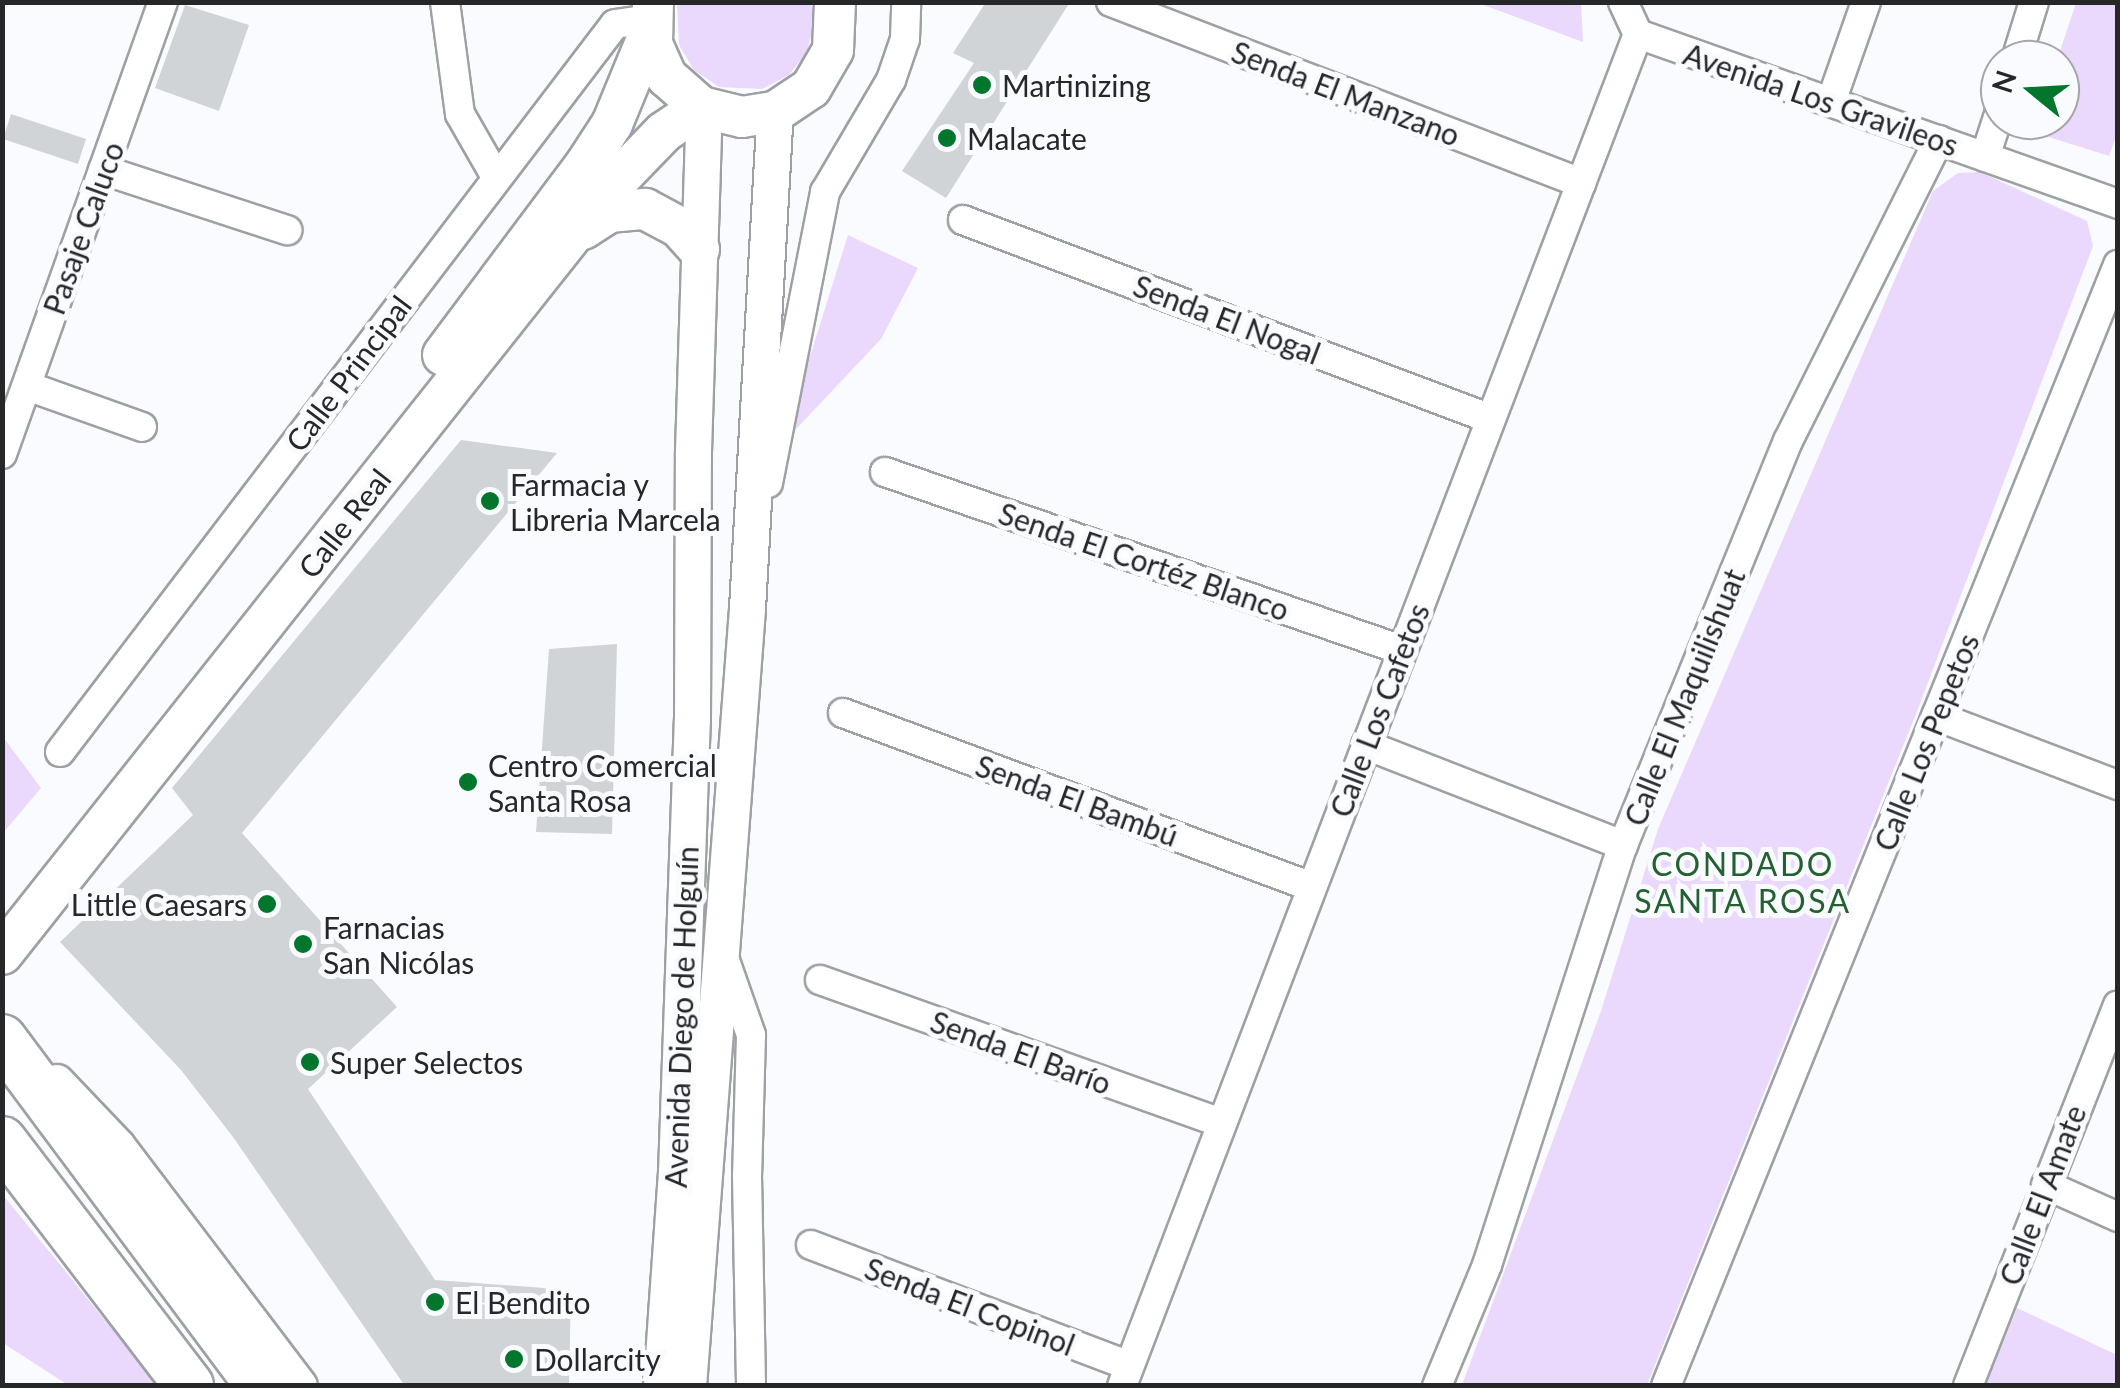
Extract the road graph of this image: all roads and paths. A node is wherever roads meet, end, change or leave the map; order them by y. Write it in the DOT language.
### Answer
graph roads {
  1 [pos="163,2"];
  2 [pos="445,2"];
  3 [pos="835,2"];
  4 [pos="906,2"];
  5 [pos="1110,2"];
  6 [pos="1623,2"];
  7 [pos="1866,2"];
  8 [pos="2034,2"];
  9 [pos="651,18"];
  10 [pos="1638,34"];
  11 [pos="2022,40"];
  12 [pos="1830,102"];
  13 [pos="702,108"];
  14 [pos="774,112"];
  15 [pos="1939,140"];
  16 [pos="1991,140"];
  17 [pos="1985,157"];
  18 [pos="103,170"];
  19 [pos="495,176"];
  20 [pos="1581,183"];
  21 [pos="2118,204"];
  22 [pos="963,220"];
  23 [pos="286,230"];
  24 [pos="571,237"];
  25 [pos="699,248"];
  26 [pos="2118,265"];
  27 [pos="27,386"];
  28 [pos="1490,419"];
  29 [pos="142,427"];
  30 [pos="2,454"];
  31 [pos="886,472"];
  32 [pos="747,608"];
  33 [pos="1402,650"];
  34 [pos="843,713"];
  35 [pos="1936,716"];
  36 [pos="1366,745"];
  37 [pos="60,752"];
  38 [pos="2118,784"];
  39 [pos="1623,845"];
  40 [pos="1312,887"];
  41 [pos="2,912"];
  42 [pos="720,946"];
  43 [pos="2,954"];
  44 [pos="820,980"];
  45 [pos="2118,1005"];
  46 [pos="6,1043"];
  47 [pos="1221,1124"];
  48 [pos="2,1141"];
  49 [pos="2046,1185"];
  50 [pos="2118,1217"];
  51 [pos="810,1245"];
  52 [pos="1125,1376"];
  53 [pos="189,1386"];
  54 [pos="261,1386"];
  55 [pos="298,1386"];
  56 [pos="662,1386"];
  57 [pos="688,1386"];
  58 [pos="752,1386"];
  59 [pos="1437,1386"];
  60 [pos="1666,1386"];
  61 [pos="1968,1386"];
  1 -- 18 [label="street, Pasaje Caluco"];
  2 -- 19 [label="street"];
  3 -- 14 [label="main road"];
  4 -- 32 [label="street"];
  5 -- 20 [label="street, Senda El Manzano"];
  6 -- 10 [label="street"];
  7 -- 12 [label="street"];
  8 -- 11 [label="street"];
  9 -- 13 [label="main road"];
  9 -- 19 [label="street, Calle Principal"];
  9 -- 41 [label="main road, Calle Real"];
  10 -- 12 [label="street, Avenida Los Gravileos"];
  10 -- 20 [label="street, Calle Los Cafetos"];
  12 -- 15 [label="street, Avenida Los Gravileos"];
  13 -- 14 [label="main road"];
  13 -- 24 [label="main road, Calle Real"];
  13 -- 25 [label="street, Avenida Diego de Holguín"];
  14 -- 32 [label="street, Avenida Diego de Holguín"];
  15 -- 17 [label="street, Avenida Los Gravileos"];
  15 -- 39 [label="street, Calle El Maquilishuat"];
  16 -- 17 [label="street"];
  17 -- 21 [label="street, Avenida Los Gravileos"];
  18 -- 23 [label="street"];
  18 -- 27 [label="street, Pasaje Caluco"];
  19 -- 37 [label="street, Calle Principal"];
  20 -- 28 [label="street, Calle Los Cafetos"];
  22 -- 28 [label="street, Senda El Nogal"];
  24 -- 25 [label="main road"];
  24 -- 43 [label="main road, Calle Real"];
  25 -- 56 [label="street, Avenida Diego de Holguín"];
  26 -- 35 [label="street, Calle Los Pepetos"];
  27 -- 29 [label="street"];
  27 -- 30 [label="street, Pasaje Caluco"];
  28 -- 33 [label="street, Calle Los Cafetos"];
  31 -- 33 [label="street, Senda El Cortéz Blanco"];
  32 -- 42 [label="street, Avenida Diego de Holguín"];
  33 -- 36 [label="street, Calle Los Cafetos"];
  34 -- 40 [label="street, Senda El Bambú"];
  35 -- 38 [label="street"];
  35 -- 60 [label="street, Calle Los Pepetos"];
  36 -- 39 [label="street"];
  36 -- 40 [label="street, Calle Los Cafetos"];
  39 -- 59 [label="street, Calle El Maquilishuat"];
  40 -- 47 [label="street, Calle Los Cafetos"];
  42 -- 57 [label="street, Avenida Diego de Holguín"];
  42 -- 58 [label="street"];
  44 -- 47 [label="street, Senda El Barío"];
  45 -- 49 [label="street, Calle El Amate"];
  46 -- 54 [label="highway"];
  46 -- 55 [label="street"];
  47 -- 52 [label="street, Calle Los Cafetos"];
  48 -- 53 [label="highway"];
  49 -- 50 [label="street"];
  49 -- 61 [label="street, Calle El Amate"];
  51 -- 52 [label="street, Senda El Copinol"];
}
